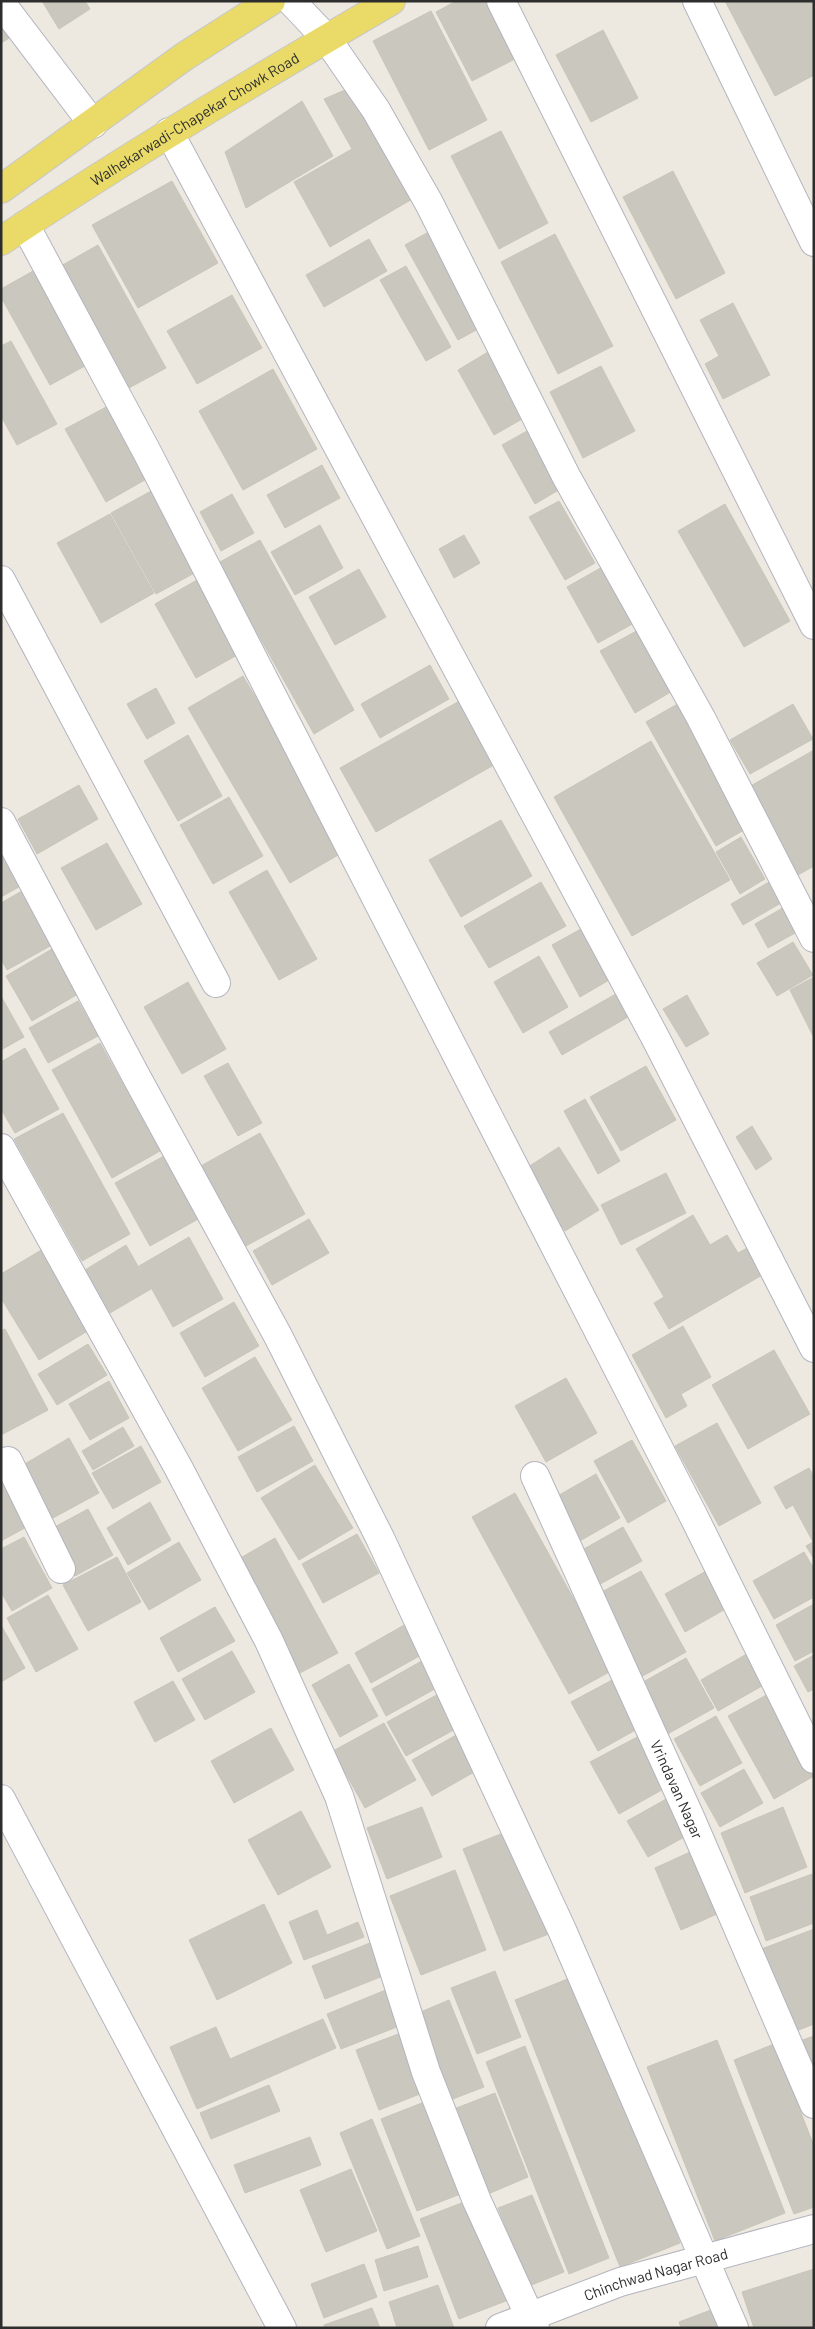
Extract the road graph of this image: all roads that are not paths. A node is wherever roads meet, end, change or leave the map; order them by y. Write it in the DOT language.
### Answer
graph roads {
  1 [pos="271,1"];
  2 [pos="291,1"];
  3 [pos="391,1"];
  4 [pos="501,1"];
  5 [pos="697,1"];
  6 [pos="1,3"];
  7 [pos="327,39"];
  8 [pos="93,124"];
  9 [pos="169,132"];
  10 [pos="1,189"];
  11 [pos="25,225"];
  12 [pos="1,241"];
  13 [pos="814,242"];
  14 [pos="1,580"];
  15 [pos="814,625"];
  16 [pos="1,822"];
  17 [pos="814,938"];
  18 [pos="216,983"];
  19 [pos="1,1148"];
  20 [pos="814,1348"];
  21 [pos="1,1465"];
  22 [pos="535,1476"];
  23 [pos="61,1569"];
  24 [pos="814,1759"];
  25 [pos="1,1799"];
  26 [pos="814,2104"];
  27 [pos="814,2229"];
  28 [pos="706,2260"];
  29 [pos="532,2322"];
  30 [pos="282,2328"];
  31 [pos="500,2328"];
  32 [pos="734,2328"];
  1 -- 8 [label="main road"];
  2 -- 7 [label="street"];
  3 -- 7 [label="main road, Walhekarwadi-Chapekar Chowk Road"];
  4 -- 15 [label="street"];
  5 -- 13 [label="street"];
  6 -- 8 [label="street"];
  7 -- 9 [label="main road, Walhekarwadi-Chapekar Chowk Road"];
  7 -- 17 [label="street"];
  8 -- 10 [label="main road"];
  9 -- 11 [label="main road, Walhekarwadi-Chapekar Chowk Road"];
  9 -- 20 [label="street"];
  11 -- 12 [label="main road, Walhekarwadi-Chapekar Chowk Road"];
  11 -- 24 [label="street"];
  14 -- 18 [label="street"];
  16 -- 28 [label="street"];
  19 -- 29 [label="street"];
  21 -- 23 [label="street"];
  22 -- 26 [label="street, Vrindavan Nagar"];
  25 -- 30 [label="street"];
  27 -- 28 [label="street, Chinchwad Nagar Road"];
  28 -- 29 [label="street, Chinchwad Nagar Road"];
  28 -- 32 [label="street"];
  29 -- 31 [label="street, Chinchwad Nagar Road"];
}
